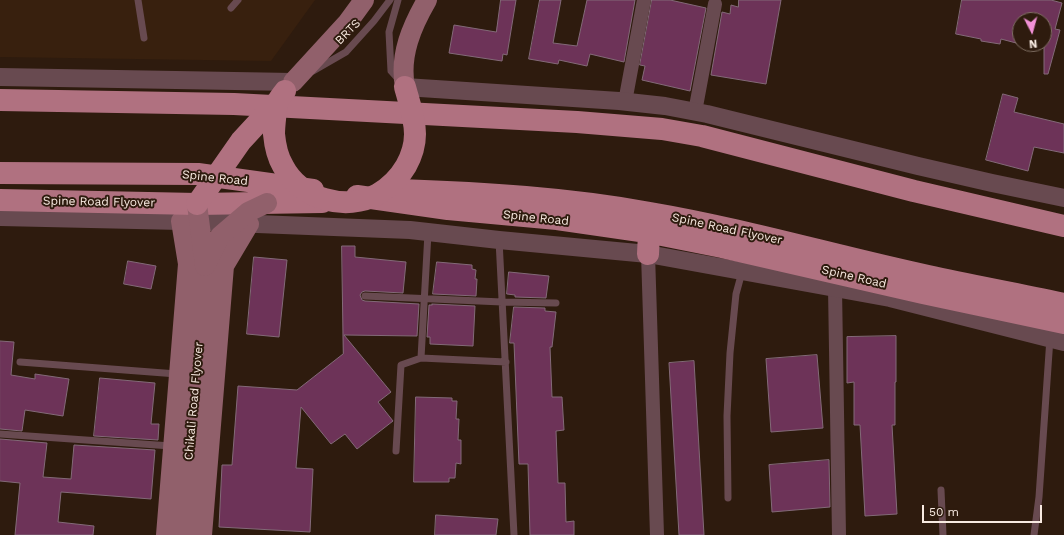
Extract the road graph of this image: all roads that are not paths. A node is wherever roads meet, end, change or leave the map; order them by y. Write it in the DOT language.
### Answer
graph roads {
  1 [pos="138,0"];
  2 [pos="238,0"];
  3 [pos="364,0"];
  4 [pos="390,0"];
  5 [pos="398,0"];
  6 [pos="428,0"];
  7 [pos="644,0"];
  8 [pos="715,4"];
  9 [pos="231,8"];
  10 [pos="144,38"];
  11 [pos="0,77"];
  12 [pos="405,87"];
  13 [pos="285,92"];
  14 [pos="0,100"];
  15 [pos="625,102"];
  16 [pos="695,112"];
  17 [pos="0,173"];
  18 [pos="385,190"];
  19 [pos="1064,198"];
  20 [pos="0,200"];
  21 [pos="336,202"];
  22 [pos="267,203"];
  23 [pos="197,204"];
  24 [pos="0,217"];
  25 [pos="182,221"];
  26 [pos="249,224"];
  27 [pos="1064,226"];
  28 [pos="428,232"];
  29 [pos="499,240"];
  30 [pos="648,244"];
  31 [pos="205,266"];
  32 [pos="742,271"];
  33 [pos="835,288"];
  34 [pos="366,296"];
  35 [pos="424,299"];
  36 [pos="502,302"];
  37 [pos="556,303"];
  38 [pos="1064,304"];
  39 [pos="1059,334"];
  40 [pos="421,358"];
  41 [pos="20,362"];
  42 [pos="506,362"];
  43 [pos="179,374"];
  44 [pos="0,434"];
  45 [pos="173,446"];
  46 [pos="396,451"];
  47 [pos="940,490"];
  48 [pos="728,498"];
  49 [pos="166,535"];
  50 [pos="183,535"];
  51 [pos="202,535"];
  52 [pos="514,535"];
  53 [pos="657,535"];
  54 [pos="839,535"];
  55 [pos="943,535"];
  56 [pos="1034,535"];
  1 -- 10 [label="lane"];
  2 -- 9 [label="lane"];
  3 -- 13 [label="main road"];
  4 -- 13 [label="lane, BRTS"];
  5 -- 12 [label="lane"];
  6 -- 12 [label="main road"];
  7 -- 15 [label="street"];
  8 -- 16 [label="street"];
  11 -- 13 [label="street"];
  12 -- 15 [label="street"];
  12 -- 18 [label="main road, Spine Road Flyover, bridge"];
  13 -- 21 [label="main road, Spine Road Flyover, bridge"];
  13 -- 23 [label="main road, bridge"];
  14 -- 27 [label="main road"];
  15 -- 16 [label="street"];
  16 -- 19 [label="street"];
  17 -- 30 [label="main road, Spine Road"];
  18 -- 21 [label="main road, Spine Road Flyover, bridge"];
  18 -- 38 [label="main road, Spine Road Flyover"];
  20 -- 23 [label="main road, Spine Road Flyover"];
  21 -- 22 [label="main road, Spine Road Flyover, bridge"];
  22 -- 23 [label="main road, Spine Road Flyover, bridge"];
  22 -- 31 [label="main road, Chikali Road Flyover, bridge"];
  23 -- 31 [label="main road, Chikali Road Flyover, bridge"];
  24 -- 25 [label="street, Spine Road"];
  25 -- 26 [label="street, Spine Road"];
  25 -- 43 [label="main road"];
  26 -- 28 [label="street, Spine Road"];
  26 -- 51 [label="main road"];
  28 -- 29 [label="street, Spine Road"];
  28 -- 35 [label="lane"];
  29 -- 30 [label="street, Spine Road"];
  29 -- 36 [label="lane"];
  30 -- 32 [label="street, Spine Road"];
  30 -- 39 [label="main road, Spine Road"];
  30 -- 53 [label="street"];
  31 -- 50 [label="main road, Chikali Road Flyover"];
  32 -- 33 [label="street, Spine Road"];
  32 -- 48 [label="lane"];
  33 -- 39 [label="street, Spine Road"];
  33 -- 54 [label="street"];
  34 -- 35 [label="lane"];
  35 -- 36 [label="lane"];
  35 -- 40 [label="lane"];
  36 -- 37 [label="lane"];
  36 -- 42 [label="lane"];
  39 -- 56 [label="lane"];
  40 -- 42 [label="lane"];
  40 -- 46 [label="lane"];
  41 -- 43 [label="lane"];
  42 -- 52 [label="lane"];
  43 -- 45 [label="main road"];
  44 -- 45 [label="lane"];
  45 -- 49 [label="main road"];
  47 -- 55 [label="lane"];
}
